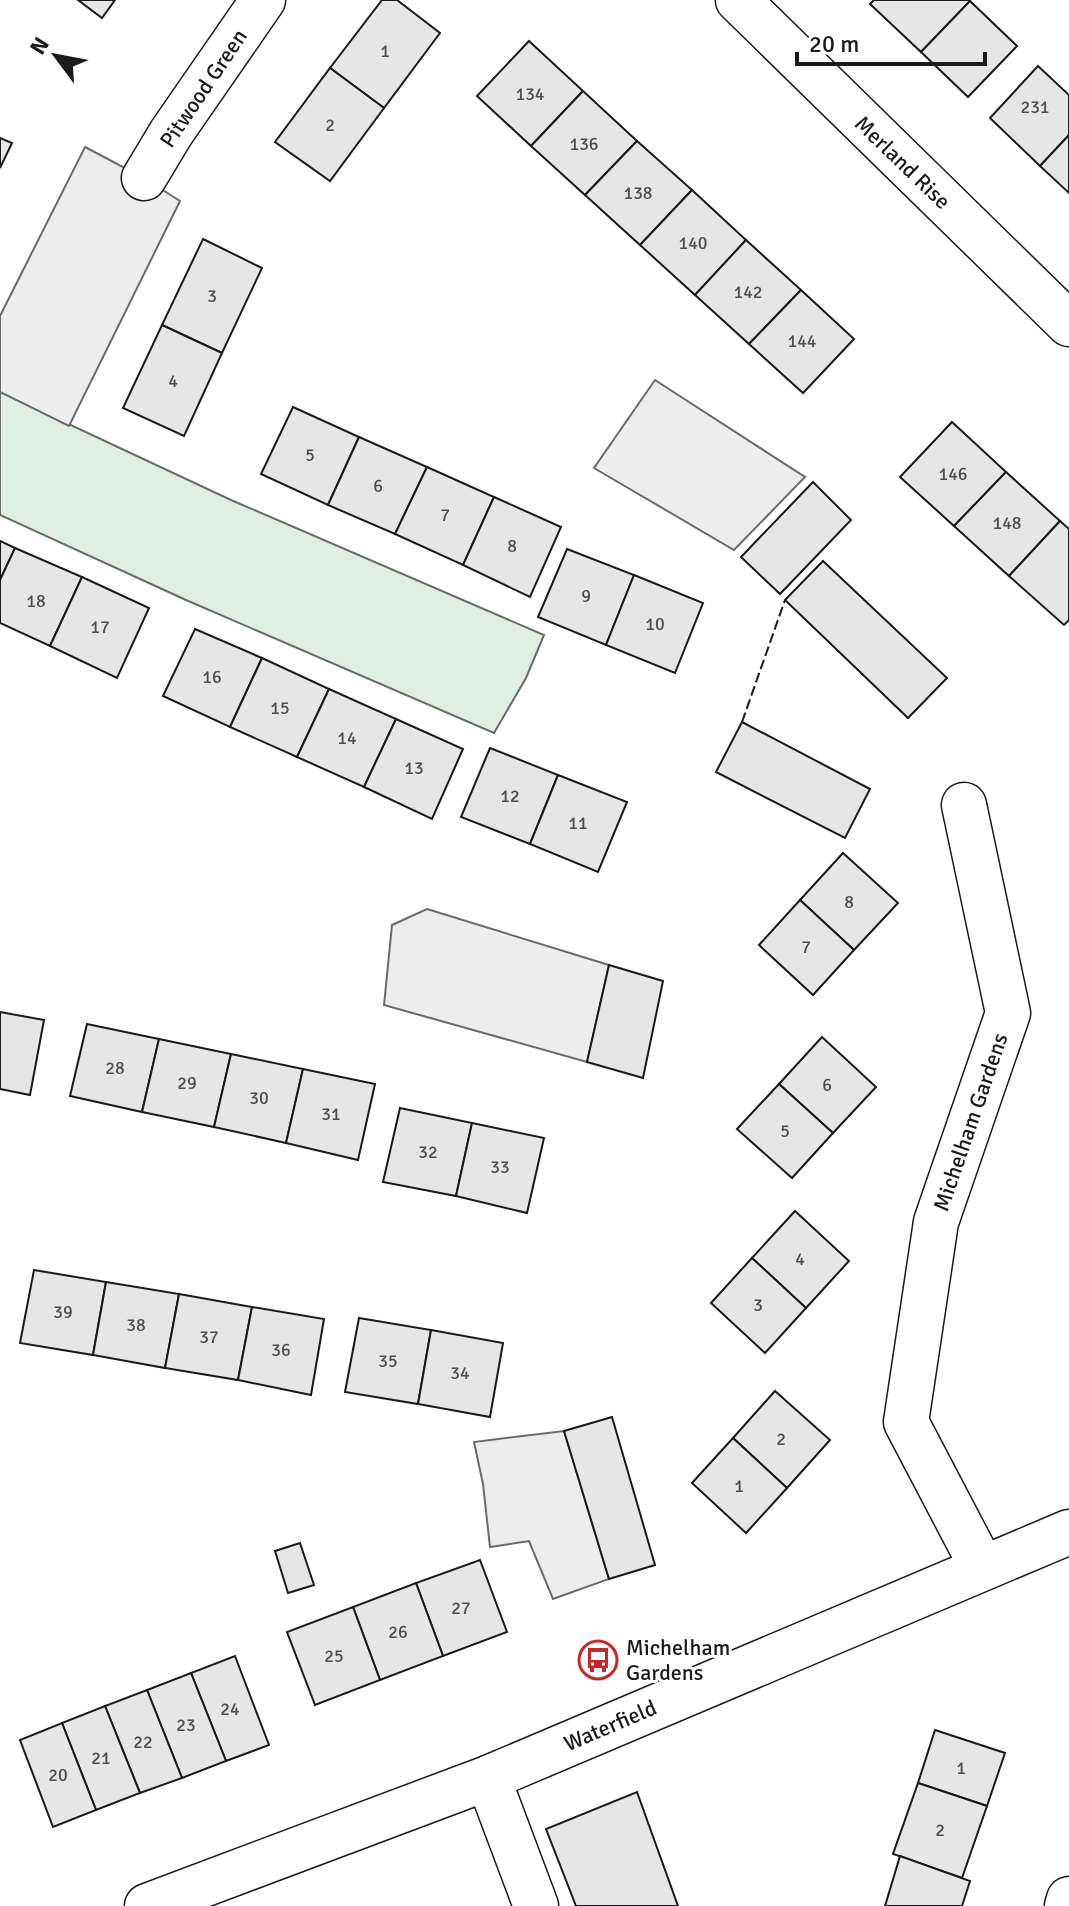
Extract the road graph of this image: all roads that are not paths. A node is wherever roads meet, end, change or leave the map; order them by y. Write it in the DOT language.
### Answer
graph roads {
  1 [pos="263,0"];
  2 [pos="738,0"];
  3 [pos="144,178"];
  4 [pos="1069,324"];
  5 [pos="964,805"];
  6 [pos="1069,1532"];
  7 [pos="982,1567"];
  8 [pos="488,1778"];
  9 [pos="1069,1899"];
  10 [pos="147,1906"];
  11 [pos="536,1906"];
  12 [pos="1067,1906"];
  1 -- 3 [label="street, Pitwood Green"];
  2 -- 4 [label="street, Merland Rise"];
  5 -- 7 [label="street, Michelham Gardens"];
  6 -- 7 [label="street, Waterfield"];
  7 -- 8 [label="street, Waterfield"];
  8 -- 10 [label="street, Waterfield"];
  8 -- 11 [label="street"];
  9 -- 12 [label="street"];
}
